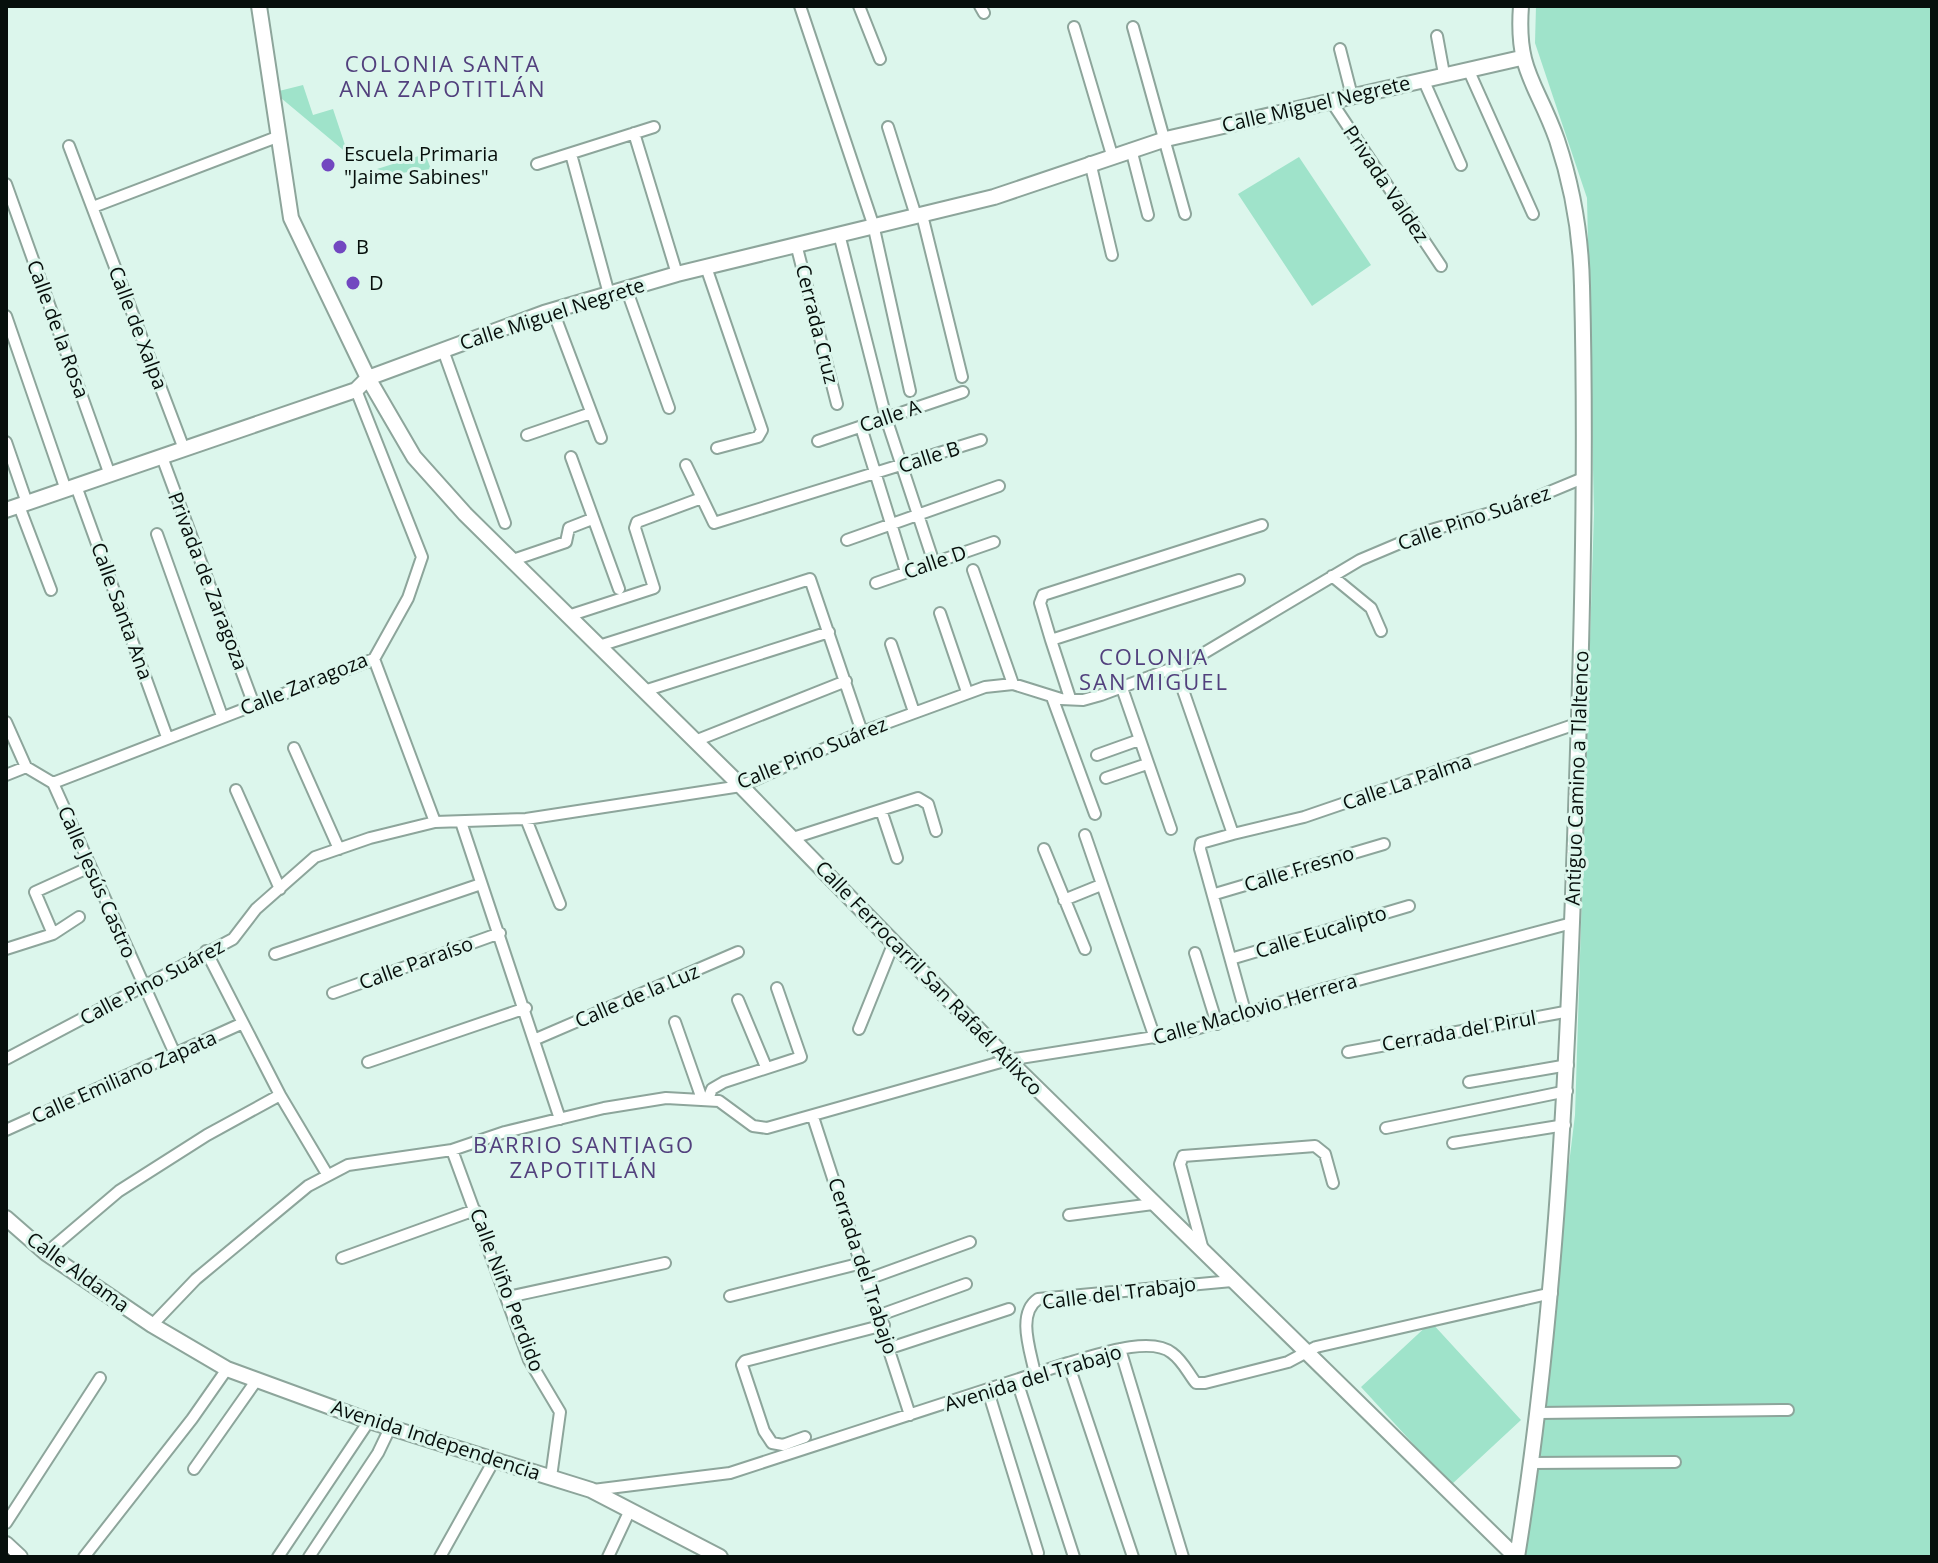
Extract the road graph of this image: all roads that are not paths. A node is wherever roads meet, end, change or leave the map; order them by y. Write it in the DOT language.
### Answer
graph roads {
  1 [pos="259,6"];
  2 [pos="800,6"];
  3 [pos="859,6"];
  4 [pos="1521,6"];
  5 [pos="1074,27"];
  6 [pos="1133,27"];
  7 [pos="1437,36"];
  8 [pos="1340,49"];
  9 [pos="1521,58"];
  10 [pos="880,59"];
  11 [pos="1468,69"];
  12 [pos="1444,74"];
  13 [pos="1423,79"];
  14 [pos="1352,96"];
  15 [pos="1331,101"];
  16 [pos="654,127"];
  17 [pos="888,127"];
  18 [pos="634,133"];
  19 [pos="277,137"];
  20 [pos="1166,139"];
  21 [pos="69,146"];
  22 [pos="1131,149"];
  23 [pos="571,154"];
  24 [pos="1112,155"];
  25 [pos="1090,162"];
  26 [pos="537,164"];
  27 [pos="1461,165"];
  28 [pos="6,184"];
  29 [pos="93,207"];
  30 [pos="1185,214"];
  31 [pos="1533,214"];
  32 [pos="1148,215"];
  33 [pos="919,216"];
  34 [pos="873,224"];
  35 [pos="839,234"];
  36 [pos="796,244"];
  37 [pos="1112,255"];
  38 [pos="1441,266"];
  39 [pos="706,267"];
  40 [pos="677,274"];
  41 [pos="626,288"];
  42 [pos="609,294"];
  43 [pos="553,311"];
  44 [pos="6,316"];
  45 [pos="443,350"];
  46 [pos="962,377"];
  47 [pos="368,378"];
  48 [pos="356,390"];
  49 [pos="910,391"];
  50 [pos="963,392"];
  51 [pos="837,404"];
  52 [pos="669,408"];
  53 [pos="591,413"];
  54 [pos="886,418"];
  55 [pos="861,427"];
  56 [pos="527,435"];
  57 [pos="601,438"];
  58 [pos="981,440"];
  59 [pos="818,441"];
  60 [pos="6,442"];
  61 [pos="717,448"];
  62 [pos="184,449"];
  63 [pos="162,457"];
  64 [pos="571,457"];
  65 [pos="686,465"];
  66 [pos="902,466"];
  67 [pos="110,475"];
  68 [pos="876,475"];
  69 [pos="1583,478"];
  70 [pos="999,486"];
  71 [pos="71,488"];
  72 [pos="699,499"];
  73 [pos="17,507"];
  74 [pos="915,513"];
  75 [pos="592,519"];
  76 [pos="505,523"];
  77 [pos="889,524"];
  78 [pos="1262,525"];
  79 [pos="157,534"];
  80 [pos="847,540"];
  81 [pos="994,542"];
  82 [pos="513,560"];
  83 [pos="934,563"];
  84 [pos="973,570"];
  85 [pos="906,572"];
  86 [pos="1332,576"];
  87 [pos="1239,580"];
  88 [pos="876,583"];
  89 [pos="619,589"];
  90 [pos="51,590"];
  91 [pos="940,613"];
  92 [pos="568,616"];
  93 [pos="1381,631"];
  94 [pos="829,632"];
  95 [pos="1051,640"];
  96 [pos="891,644"];
  97 [pos="599,646"];
  98 [pos="374,659"];
  99 [pos="1175,667"];
  100 [pos="846,681"];
  101 [pos="1013,684"];
  102 [pos="1122,688"];
  103 [pos="644,691"];
  104 [pos="967,692"];
  105 [pos="1052,697"];
  106 [pos="1070,698"];
  107 [pos="254,705"];
  108 [pos="914,712"];
  109 [pos="222,716"];
  110 [pos="6,722"];
  111 [pos="1579,723"];
  112 [pos="862,732"];
  113 [pos="167,737"];
  114 [pos="1139,740"];
  115 [pos="695,741"];
  116 [pos="294,748"];
  117 [pos="1097,755"];
  118 [pos="1147,764"];
  119 [pos="26,767"];
  120 [pos="6,775"];
  121 [pos="1106,778"];
  122 [pos="53,783"];
  123 [pos="741,786"];
  124 [pos="236,790"];
  125 [pos="881,810"];
  126 [pos="1095,814"];
  127 [pos="526,819"];
  128 [pos="435,822"];
  129 [pos="461,822"];
  130 [pos="1171,829"];
  131 [pos="936,831"];
  132 [pos="1233,834"];
  133 [pos="1085,835"];
  134 [pos="793,838"];
  135 [pos="1384,844"];
  136 [pos="339,849"];
  137 [pos="1044,849"];
  138 [pos="897,858"];
  139 [pos="90,867"];
  140 [pos="481,884"];
  141 [pos="1101,885"];
  142 [pos="280,889"];
  143 [pos="1215,894"];
  144 [pos="1064,900"];
  145 [pos="560,904"];
  146 [pos="1409,906"];
  147 [pos="79,917"];
  148 [pos="1572,923"];
  149 [pos="500,933"];
  150 [pos="53,934"];
  151 [pos="894,942"];
  152 [pos="6,949"];
  153 [pos="1085,949"];
  154 [pos="206,951"];
  155 [pos="738,952"];
  156 [pos="1195,953"];
  157 [pos="275,954"];
  158 [pos="1234,958"];
  159 [pos="143,986"];
  160 [pos="777,988"];
  161 [pos="333,993"];
  162 [pos="738,1000"];
  163 [pos="526,1008"];
  164 [pos="1570,1011"];
  165 [pos="1246,1015"];
  166 [pos="675,1022"];
  167 [pos="243,1023"];
  168 [pos="1217,1024"];
  169 [pos="859,1029"];
  170 [pos="1155,1038"];
  171 [pos="536,1039"];
  172 [pos="1348,1052"];
  173 [pos="175,1054"];
  174 [pos="6,1059"];
  175 [pos="1008,1060"];
  176 [pos="368,1062"];
  177 [pos="1568,1065"];
  178 [pos="766,1067"];
  179 [pos="1469,1082"];
  180 [pos="1567,1091"];
  181 [pos="280,1095"];
  182 [pos="705,1099"];
  183 [pos="813,1117"];
  184 [pos="560,1119"];
  185 [pos="1565,1125"];
  186 [pos="1386,1128"];
  187 [pos="6,1130"];
  188 [pos="1453,1143"];
  189 [pos="452,1150"];
  190 [pos="327,1174"];
  191 [pos="1333,1183"];
  192 [pos="1153,1204"];
  193 [pos="475,1210"];
  194 [pos="1069,1215"];
  195 [pos="6,1218"];
  196 [pos="970,1242"];
  197 [pos="1203,1252"];
  198 [pos="46,1253"];
  199 [pos="342,1258"];
  200 [pos="665,1263"];
  201 [pos="862,1263"];
  202 [pos="868,1279"];
  203 [pos="1232,1281"];
  204 [pos="966,1284"];
  205 [pos="1552,1293"];
  206 [pos="730,1296"];
  207 [pos="508,1297"];
  208 [pos="1009,1309"];
  209 [pos="882,1320"];
  210 [pos="152,1325"];
  211 [pos="890,1348"];
  212 [pos="1120,1349"];
  213 [pos="1306,1353"];
  214 [pos="1068,1363"];
  215 [pos="227,1369"];
  216 [pos="1035,1374"];
  217 [pos="100,1378"];
  218 [pos="256,1381"];
  219 [pos="1017,1381"];
  220 [pos="988,1391"];
  221 [pos="1788,1410"];
  222 [pos="1539,1413"];
  223 [pos="910,1415"];
  224 [pos="369,1421"];
  225 [pos="390,1428"];
  226 [pos="805,1437"];
  227 [pos="493,1462"];
  228 [pos="1675,1462"];
  229 [pos="1532,1463"];
  230 [pos="194,1469"];
  231 [pos="551,1477"];
  232 [pos="591,1490"];
  233 [pos="630,1510"];
  234 [pos="6,1523"];
  235 [pos="6,1544"];
  236 [pos="1038,1553"];
  237 [pos="20,1557"];
  238 [pos="84,1557"];
  239 [pos="278,1557"];
  240 [pos="309,1557"];
  241 [pos="440,1557"];
  242 [pos="608,1557"];
  243 [pos="720,1557"];
  244 [pos="1074,1557"];
  245 [pos="1133,1557"];
  246 [pos="1183,1557"];
  247 [pos="1516,1557"];
  1 -- 19 [label="street, Calle Ferrocarril San Rafaél Atlixco"];
  2 -- 34 [label="street"];
  3 -- 10 [label="street"];
  4 -- 9 [label="street, Antiguo Camino a Tlaltenco"];
  5 -- 24 [label="street"];
  6 -- 20 [label="street"];
  7 -- 12 [label="street"];
  8 -- 14 [label="street"];
  9 -- 11 [label="street, Calle Miguel Negrete"];
  9 -- 69 [label="street, Antiguo Camino a Tlaltenco"];
  11 -- 12 [label="street, Calle Miguel Negrete"];
  11 -- 31 [label="street"];
  12 -- 13 [label="street, Calle Miguel Negrete"];
  13 -- 14 [label="street, Calle Miguel Negrete"];
  13 -- 27 [label="street"];
  14 -- 15 [label="street, Calle Miguel Negrete"];
  15 -- 20 [label="street, Calle Miguel Negrete"];
  15 -- 38 [label="street, Privada Valdez"];
  16 -- 18 [label="street"];
  17 -- 33 [label="street"];
  18 -- 23 [label="street"];
  18 -- 40 [label="street"];
  19 -- 29 [label="street"];
  19 -- 47 [label="street, Calle Ferrocarril San Rafaél Atlixco"];
  20 -- 22 [label="street, Calle Miguel Negrete"];
  20 -- 30 [label="street"];
  21 -- 29 [label="street, Calle de Xalpa"];
  22 -- 24 [label="street, Calle Miguel Negrete"];
  22 -- 32 [label="street"];
  23 -- 26 [label="street"];
  23 -- 42 [label="street"];
  24 -- 25 [label="street, Calle Miguel Negrete"];
  25 -- 33 [label="street, Calle Miguel Negrete"];
  25 -- 37 [label="street"];
  28 -- 67 [label="street, Calle de la Rosa"];
  29 -- 62 [label="street, Calle de Xalpa"];
  33 -- 34 [label="street, Calle Miguel Negrete"];
  33 -- 46 [label="street"];
  34 -- 35 [label="street, Calle Miguel Negrete"];
  34 -- 49 [label="street"];
  35 -- 36 [label="street, Calle Miguel Negrete"];
  35 -- 54 [label="street"];
  36 -- 39 [label="street, Calle Miguel Negrete"];
  36 -- 51 [label="street, Cerrada Cruz"];
  39 -- 40 [label="street, Calle Miguel Negrete"];
  39 -- 61 [label="street"];
  40 -- 41 [label="street, Calle Miguel Negrete"];
  41 -- 42 [label="street, Calle Miguel Negrete"];
  41 -- 52 [label="street"];
  42 -- 43 [label="street, Calle Miguel Negrete"];
  43 -- 45 [label="street, Calle Miguel Negrete"];
  43 -- 53 [label="street"];
  44 -- 71 [label="street, Calle Santa Ana"];
  45 -- 47 [label="street, Calle Miguel Negrete"];
  45 -- 76 [label="street"];
  47 -- 48 [label="street, Calle Miguel Negrete"];
  47 -- 82 [label="street, Calle Ferrocarril San Rafaél Atlixco"];
  48 -- 62 [label="street, Calle Miguel Negrete"];
  48 -- 98 [label="street, Calle Zaragoza"];
  50 -- 54 [label="street, Calle A"];
  53 -- 56 [label="street"];
  53 -- 57 [label="street"];
  54 -- 55 [label="street, Calle A"];
  54 -- 66 [label="street"];
  55 -- 59 [label="street, Calle A"];
  55 -- 68 [label="street"];
  58 -- 66 [label="street, Calle B"];
  60 -- 73 [label="street"];
  62 -- 63 [label="street, Calle Miguel Negrete"];
  63 -- 67 [label="street, Calle Miguel Negrete"];
  63 -- 107 [label="street, Privada de Zaragoza"];
  64 -- 75 [label="street"];
  65 -- 72 [label="street"];
  66 -- 68 [label="street, Calle B"];
  66 -- 74 [label="street"];
  67 -- 71 [label="street, Calle Miguel Negrete"];
  68 -- 72 [label="street, Calle B"];
  68 -- 77 [label="street"];
  69 -- 86 [label="street, Calle Pino Suárez"];
  69 -- 111 [label="street, Antiguo Camino a Tlaltenco"];
  70 -- 74 [label="street"];
  71 -- 73 [label="street, Calle Miguel Negrete"];
  71 -- 113 [label="street, Calle Santa Ana"];
  72 -- 92 [label="street"];
  73 -- 90 [label="street"];
  74 -- 77 [label="street"];
  74 -- 83 [label="street"];
  75 -- 82 [label="street"];
  75 -- 89 [label="street"];
  77 -- 80 [label="street"];
  77 -- 85 [label="street"];
  78 -- 95 [label="street"];
  79 -- 109 [label="street"];
  81 -- 83 [label="street, Calle D"];
  82 -- 92 [label="street, Calle Ferrocarril San Rafaél Atlixco"];
  83 -- 85 [label="street, Calle D"];
  84 -- 101 [label="street"];
  85 -- 88 [label="street, Calle D"];
  86 -- 93 [label="street"];
  86 -- 99 [label="street, Calle Pino Suárez"];
  87 -- 95 [label="street"];
  91 -- 104 [label="street"];
  92 -- 97 [label="street, Calle Ferrocarril San Rafaél Atlixco"];
  94 -- 97 [label="street"];
  94 -- 100 [label="street"];
  94 -- 103 [label="street"];
  95 -- 106 [label="street"];
  96 -- 108 [label="street"];
  97 -- 103 [label="street, Calle Ferrocarril San Rafaél Atlixco"];
  98 -- 107 [label="street, Calle Zaragoza"];
  98 -- 128 [label="street"];
  99 -- 102 [label="street, Calle Pino Suárez"];
  99 -- 132 [label="street"];
  100 -- 112 [label="street"];
  100 -- 115 [label="street"];
  101 -- 104 [label="street, Calle Pino Suárez"];
  101 -- 105 [label="street, Calle Pino Suárez"];
  102 -- 106 [label="street, Calle Pino Suárez"];
  102 -- 114 [label="street"];
  103 -- 115 [label="street, Calle Ferrocarril San Rafaél Atlixco"];
  104 -- 108 [label="street, Calle Pino Suárez"];
  105 -- 106 [label="street, Calle Pino Suárez"];
  105 -- 126 [label="street"];
  107 -- 109 [label="street, Calle Zaragoza"];
  108 -- 112 [label="street, Calle Pino Suárez"];
  109 -- 113 [label="street, Calle Zaragoza"];
  110 -- 119 [label="street"];
  111 -- 132 [label="street, Calle La Palma"];
  111 -- 148 [label="street, Antiguo Camino a Tlaltenco"];
  112 -- 123 [label="street, Calle Pino Suárez"];
  113 -- 122 [label="street, Calle Zaragoza"];
  114 -- 117 [label="street"];
  114 -- 118 [label="street"];
  115 -- 123 [label="street, Calle Ferrocarril San Rafaél Atlixco"];
  116 -- 136 [label="street"];
  118 -- 121 [label="street"];
  118 -- 130 [label="street"];
  119 -- 120 [label="street"];
  119 -- 122 [label="street, Calle Jesús Castro"];
  122 -- 139 [label="street, Calle Jesús Castro"];
  123 -- 127 [label="street, Calle Pino Suárez"];
  123 -- 134 [label="street, Calle Ferrocarril San Rafaél Atlixco"];
  124 -- 142 [label="street"];
  125 -- 131 [label="street"];
  125 -- 134 [label="street"];
  125 -- 138 [label="street"];
  127 -- 129 [label="street, Calle Pino Suárez"];
  127 -- 145 [label="street"];
  128 -- 129 [label="street, Calle Pino Suárez"];
  128 -- 136 [label="street, Calle Pino Suárez"];
  129 -- 140 [label="street"];
  132 -- 143 [label="street, Calle La Palma"];
  133 -- 141 [label="street"];
  134 -- 151 [label="street, Calle Ferrocarril San Rafaél Atlixco"];
  135 -- 143 [label="street, Calle Fresno"];
  136 -- 142 [label="street, Calle Pino Suárez"];
  137 -- 144 [label="street"];
  139 -- 150 [label="street"];
  139 -- 159 [label="street, Calle Jesús Castro"];
  140 -- 149 [label="street"];
  140 -- 157 [label="street"];
  141 -- 144 [label="street"];
  141 -- 170 [label="street"];
  142 -- 154 [label="street, Calle Pino Suárez"];
  143 -- 158 [label="street"];
  144 -- 153 [label="street"];
  146 -- 158 [label="street, Calle Eucalipto"];
  147 -- 150 [label="street"];
  148 -- 164 [label="street, Antiguo Camino a Tlaltenco"];
  148 -- 165 [label="street, Calle Maclovio Herrera"];
  149 -- 161 [label="street, Calle Paraíso"];
  149 -- 163 [label="street"];
  150 -- 152 [label="street"];
  151 -- 169 [label="street"];
  151 -- 175 [label="street, Calle Ferrocarril San Rafaél Atlixco"];
  154 -- 159 [label="street, Calle Pino Suárez"];
  154 -- 167 [label="street"];
  155 -- 171 [label="street, Calle de la Luz"];
  156 -- 168 [label="street"];
  158 -- 165 [label="street"];
  159 -- 173 [label="street, Calle Jesús Castro"];
  159 -- 174 [label="street, Calle Pino Suárez"];
  160 -- 178 [label="street"];
  162 -- 178 [label="street"];
  163 -- 171 [label="street"];
  163 -- 176 [label="street"];
  164 -- 172 [label="street, Cerrada del Pirul"];
  164 -- 177 [label="street, Antiguo Camino a Tlaltenco"];
  165 -- 168 [label="street, Calle Maclovio Herrera"];
  166 -- 182 [label="street"];
  167 -- 173 [label="street, Calle Emiliano Zapata"];
  167 -- 181 [label="street"];
  168 -- 170 [label="street, Calle Maclovio Herrera"];
  170 -- 175 [label="street, Calle Maclovio Herrera"];
  171 -- 184 [label="street"];
  173 -- 187 [label="street, Calle Emiliano Zapata"];
  175 -- 183 [label="street, Calle Maclovio Herrera"];
  175 -- 192 [label="street, Calle Ferrocarril San Rafaél Atlixco"];
  177 -- 179 [label="street"];
  177 -- 180 [label="street, Antiguo Camino a Tlaltenco"];
  178 -- 182 [label="street"];
  180 -- 185 [label="street, Antiguo Camino a Tlaltenco"];
  180 -- 186 [label="street"];
  181 -- 190 [label="street"];
  181 -- 198 [label="street"];
  182 -- 183 [label="street, Calle Maclovio Herrera"];
  182 -- 184 [label="street"];
  183 -- 201 [label="street, Cerrada del Trabajo"];
  184 -- 189 [label="street"];
  185 -- 188 [label="street"];
  185 -- 205 [label="street, Antiguo Camino a Tlaltenco"];
  189 -- 190 [label="street"];
  189 -- 193 [label="street, Calle Niño Perdido"];
  190 -- 210 [label="street"];
  191 -- 197 [label="street"];
  192 -- 194 [label="street"];
  192 -- 197 [label="street, Calle Ferrocarril San Rafaél Atlixco"];
  193 -- 199 [label="street"];
  193 -- 207 [label="street, Calle Niño Perdido"];
  195 -- 198 [label="street, Calle Aldama"];
  196 -- 202 [label="street"];
  197 -- 203 [label="street, Calle Ferrocarril San Rafaél Atlixco"];
  198 -- 210 [label="street, Calle Aldama"];
  200 -- 207 [label="street"];
  201 -- 202 [label="street, Cerrada del Trabajo"];
  201 -- 206 [label="street"];
  202 -- 209 [label="street, Cerrada del Trabajo"];
  203 -- 213 [label="street, Calle Ferrocarril San Rafaél Atlixco"];
  203 -- 216 [label="street, Calle del Trabajo"];
  204 -- 209 [label="street"];
  205 -- 213 [label="street, Avenida del Trabajo"];
  205 -- 222 [label="street, Antiguo Camino a Tlaltenco"];
  207 -- 231 [label="street, Calle Niño Perdido"];
  208 -- 211 [label="street"];
  209 -- 211 [label="street, Cerrada del Trabajo"];
  209 -- 226 [label="street"];
  210 -- 215 [label="street, Avenida Independencia"];
  211 -- 223 [label="street, Cerrada del Trabajo"];
  212 -- 213 [label="street, Avenida del Trabajo"];
  212 -- 214 [label="street, Avenida del Trabajo"];
  212 -- 246 [label="street"];
  213 -- 247 [label="street, Calle Ferrocarril San Rafaél Atlixco"];
  214 -- 216 [label="street, Avenida del Trabajo"];
  214 -- 245 [label="street"];
  215 -- 218 [label="street, Avenida Independencia"];
  215 -- 238 [label="street"];
  216 -- 219 [label="street, Avenida del Trabajo"];
  217 -- 234 [label="street"];
  218 -- 224 [label="street, Avenida Independencia"];
  218 -- 230 [label="street"];
  219 -- 220 [label="street, Avenida del Trabajo"];
  219 -- 244 [label="street"];
  220 -- 223 [label="street, Avenida del Trabajo"];
  220 -- 236 [label="street"];
  221 -- 222 [label="street"];
  222 -- 229 [label="street, Antiguo Camino a Tlaltenco"];
  223 -- 232 [label="street, Avenida del Trabajo"];
  224 -- 225 [label="street, Avenida Independencia"];
  224 -- 239 [label="street"];
  225 -- 227 [label="street, Avenida Independencia"];
  225 -- 240 [label="street"];
  227 -- 231 [label="street, Avenida Independencia"];
  227 -- 241 [label="street"];
  228 -- 229 [label="street"];
  229 -- 247 [label="street, Antiguo Camino a Tlaltenco"];
  231 -- 232 [label="street, Avenida Independencia"];
  232 -- 233 [label="street, Avenida Independencia"];
  233 -- 242 [label="street"];
  233 -- 243 [label="street, Avenida Independencia"];
  235 -- 237 [label="street"];
}
